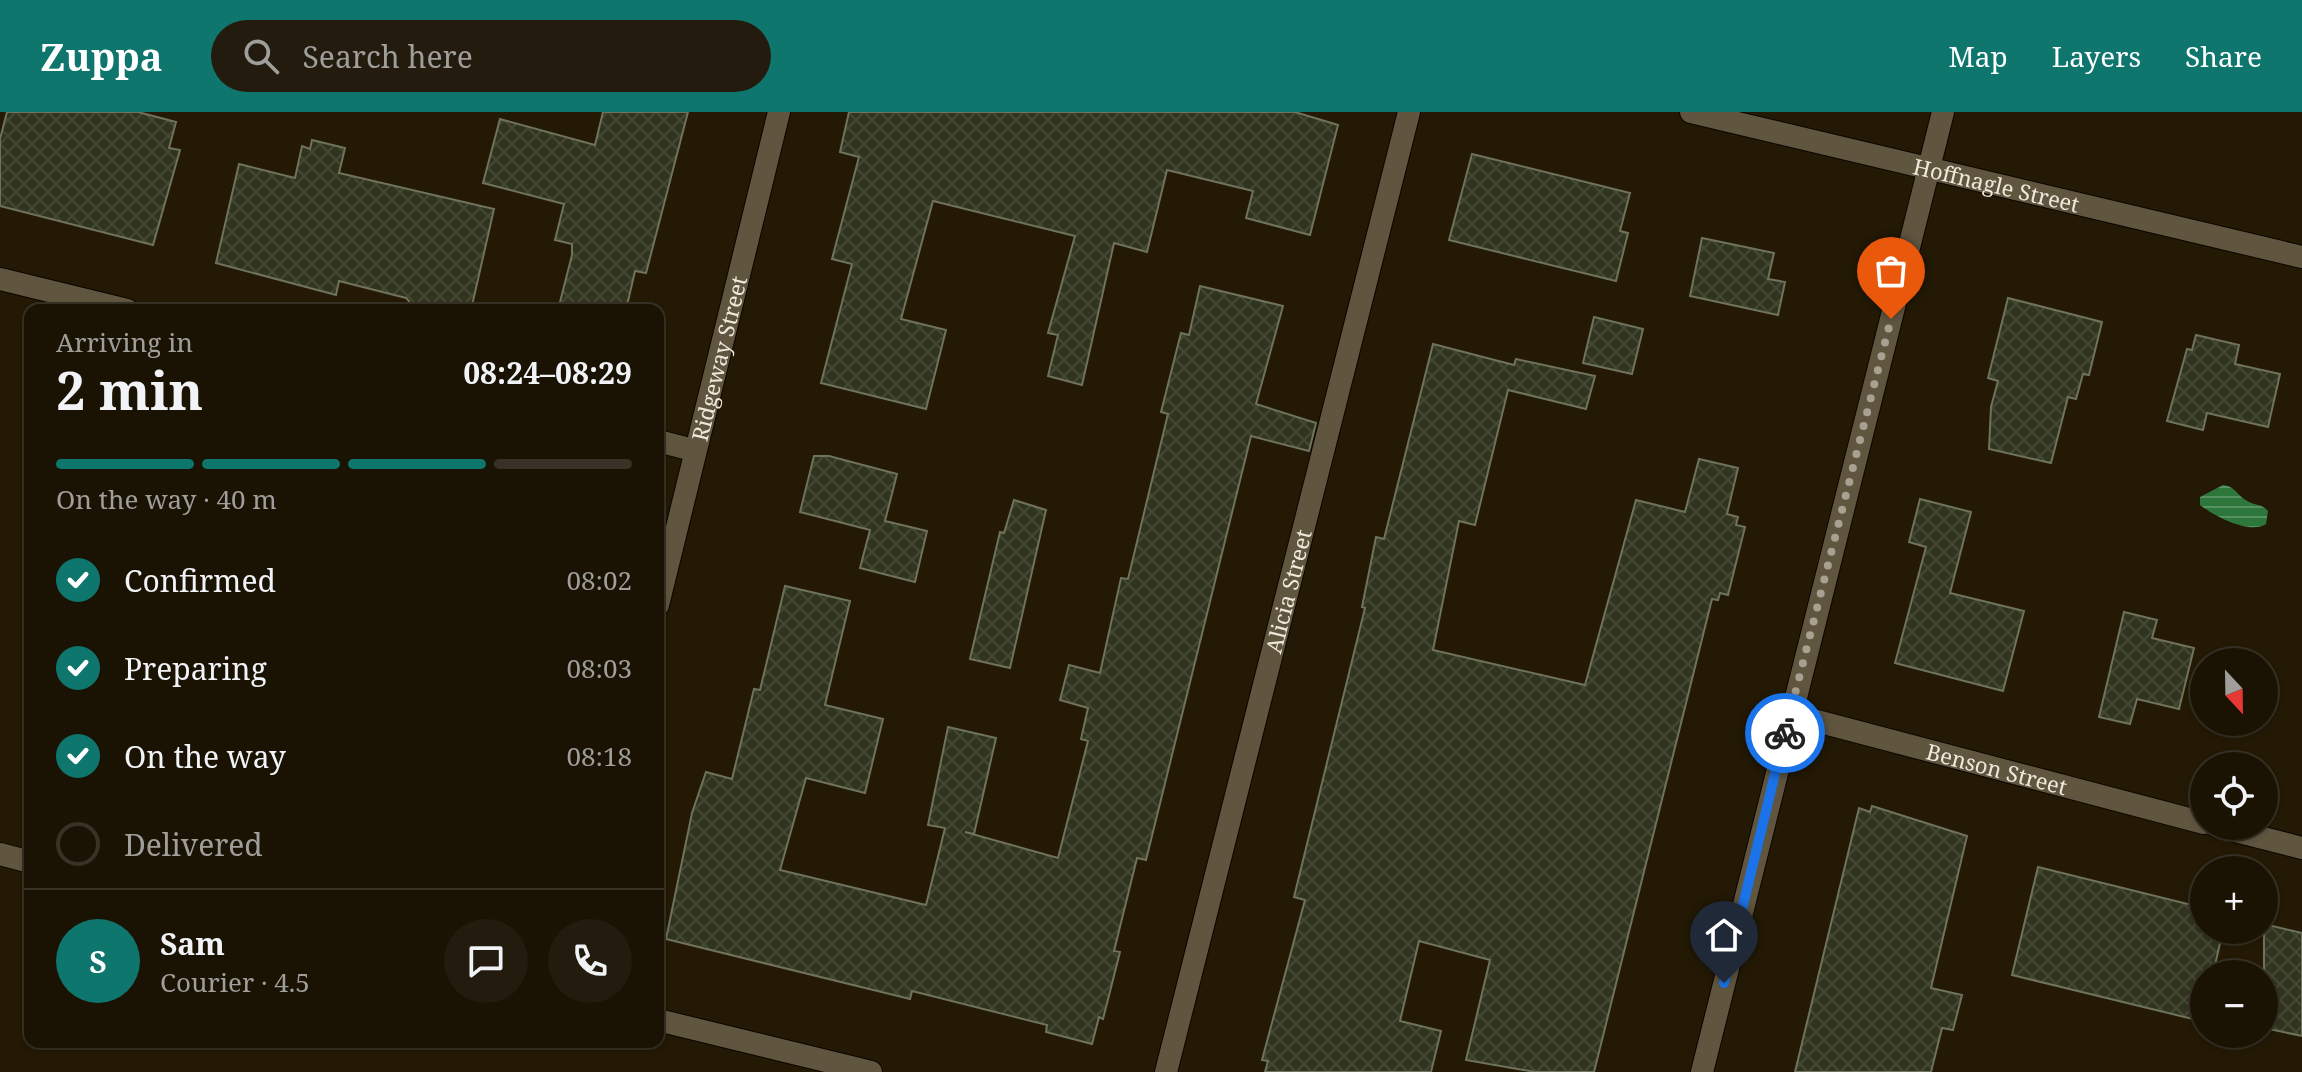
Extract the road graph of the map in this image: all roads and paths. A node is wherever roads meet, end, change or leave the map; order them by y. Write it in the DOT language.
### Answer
graph roads {
  1 [pos="779,112"];
  2 [pos="1409,112"];
  3 [pos="1691,112"];
  4 [pos="1943,112"];
  5 [pos="1929,166"];
  6 [pos="2302,257"];
  7 [pos="0,279"];
  8 [pos="102,304"];
  9 [pos="664,443"];
  10 [pos="693,450"];
  11 [pos="664,578"];
  12 [pos="1790,714"];
  13 [pos="2190,819"];
  14 [pos="2271,840"];
  15 [pos="2302,848"];
  16 [pos="0,854"];
  17 [pos="24,860"];
  18 [pos="664,1021"];
  19 [pos="871,1072"];
  20 [pos="1166,1072"];
  21 [pos="1702,1072"];
  1 -- 10 [label="street, Ridgeway Street"];
  2 -- 20 [label="street, Alicia Street"];
  3 -- 5 [label="street, Hoffnagle Street"];
  4 -- 5 [label="street"];
  5 -- 6 [label="street, Hoffnagle Street"];
  5 -- 12 [label="street"];
  7 -- 8 [label="street"];
  9 -- 10 [label="street"];
  10 -- 11 [label="street, Ridgeway Street"];
  12 -- 13 [label="street, Benson Street"];
  12 -- 21 [label="street"];
  14 -- 15 [label="street"];
  16 -- 17 [label="street"];
  18 -- 19 [label="street"];
}
